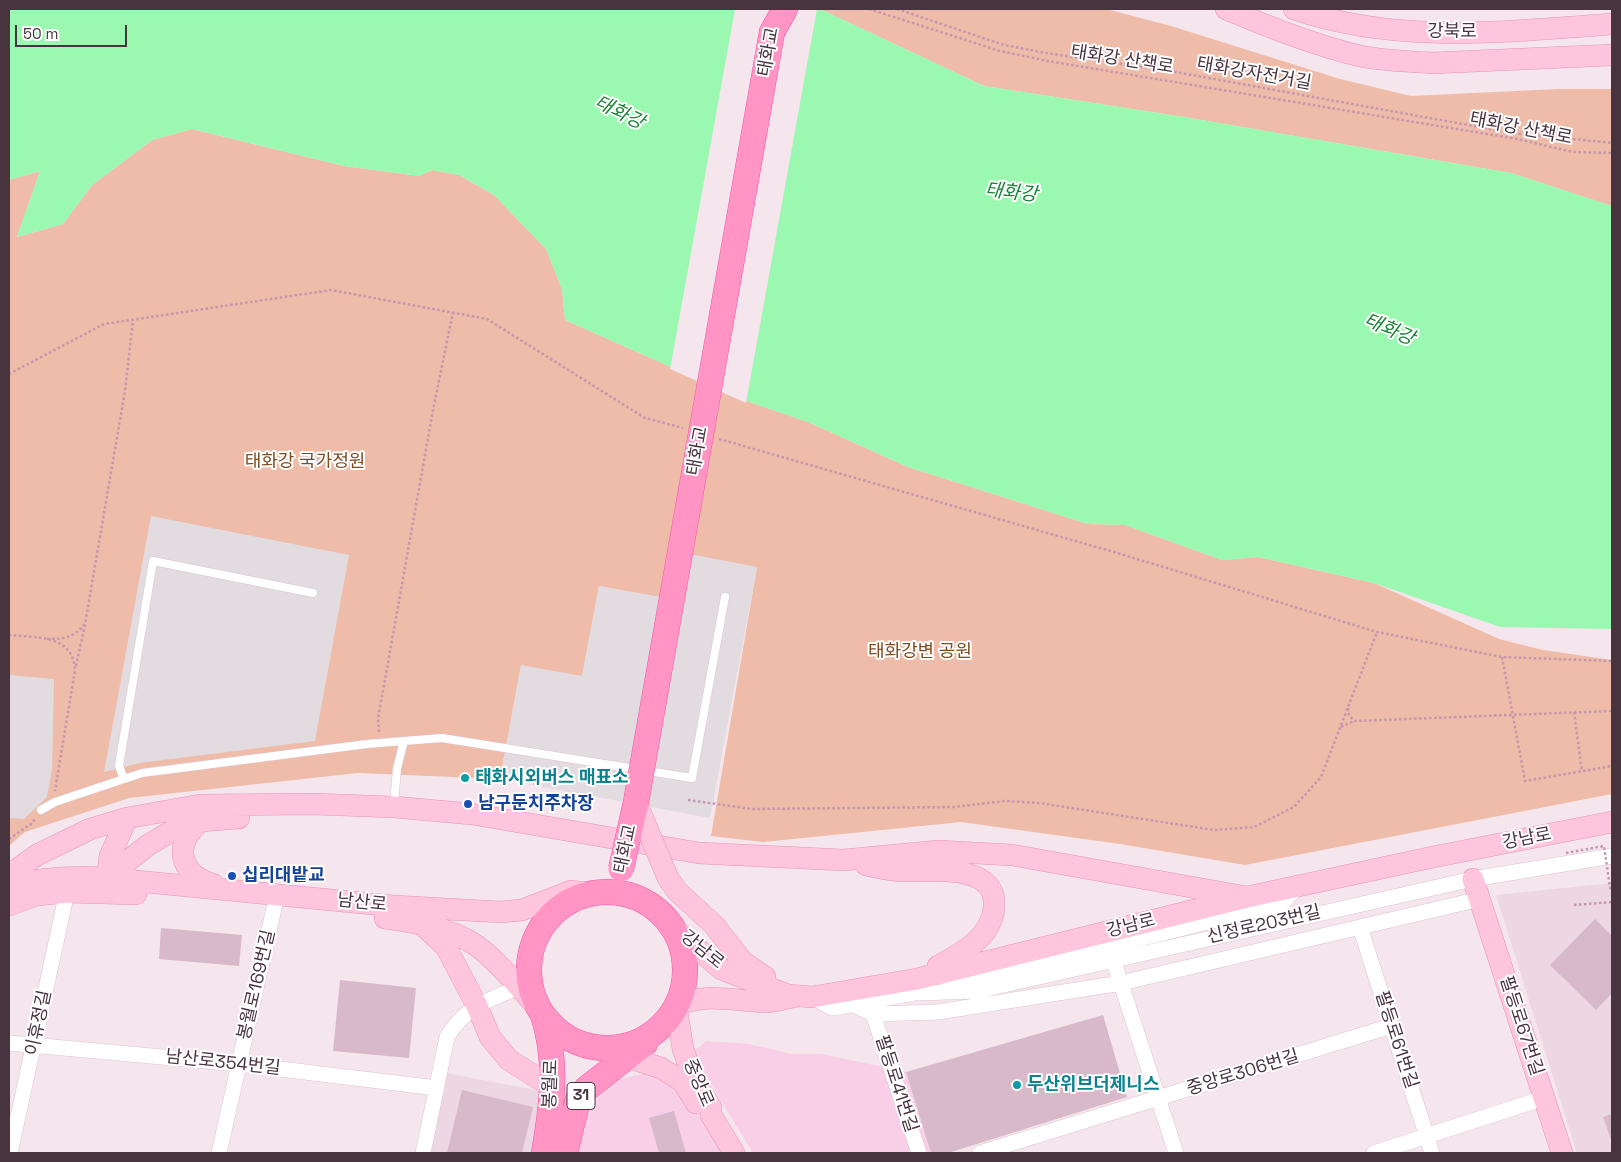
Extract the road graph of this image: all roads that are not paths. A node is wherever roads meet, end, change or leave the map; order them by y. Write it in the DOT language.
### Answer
graph roads {
  1 [pos="785,9"];
  2 [pos="1226,9"];
  3 [pos="1294,9"];
  4 [pos="774,20"];
  5 [pos="1612,24"];
  6 [pos="1612,55"];
  7 [pos="314,593"];
  8 [pos="725,597"];
  9 [pos="404,742"];
  10 [pos="124,779"];
  11 [pos="636,802"];
  12 [pos="314,804"];
  13 [pos="394,807"];
  14 [pos="41,810"];
  15 [pos="127,818"];
  16 [pos="201,821"];
  17 [pos="1612,822"];
  18 [pos="1612,856"];
  19 [pos="844,860"];
  20 [pos="9,875"];
  21 [pos="1473,879"];
  22 [pos="111,885"];
  23 [pos="611,885"];
  24 [pos="9,886"];
  25 [pos="1296,888"];
  26 [pos="237,891"];
  27 [pos="73,892"];
  28 [pos="1246,897"];
  29 [pos="1480,899"];
  30 [pos="275,904"];
  31 [pos="9,905"];
  32 [pos="670,924"];
  33 [pos="424,926"];
  34 [pos="1360,928"];
  35 [pos="1114,959"];
  36 [pos="1121,983"];
  37 [pos="524,985"];
  38 [pos="917,986"];
  39 [pos="805,996"];
  40 [pos="853,1005"];
  41 [pos="477,1006"];
  42 [pos="676,1006"];
  43 [pos="543,1014"];
  44 [pos="873,1014"];
  45 [pos="1391,1026"];
  46 [pos="653,1034"];
  47 [pos="9,1043"];
  48 [pos="34,1045"];
  49 [pos="595,1047"];
  50 [pos="628,1059"];
  51 [pos="239,1064"];
  52 [pos="552,1086"];
  53 [pos="436,1088"];
  54 [pos="1544,1098"];
  55 [pos="1158,1100"];
  56 [pos="711,1116"];
  57 [pos="1426,1136"];
  58 [pos="10,1153"];
  59 [pos="219,1153"];
  60 [pos="423,1153"];
  61 [pos="544,1153"];
  62 [pos="565,1153"];
  63 [pos="734,1153"];
  64 [pos="919,1153"];
  65 [pos="980,1153"];
  66 [pos="1176,1153"];
  67 [pos="1374,1153"];
  68 [pos="1432,1153"];
  69 [pos="1562,1153"];
  1 -- 4 [label="main road, 태화교"];
  2 -- 6 [label="main road"];
  3 -- 5 [label="main road, 강북로"];
  4 -- 11 [label="main road, 태화교, bridge"];
  7 -- 10 [label="lane"];
  8 -- 9 [label="lane"];
  9 -- 10 [label="lane"];
  9 -- 13 [label="lane"];
  10 -- 14 [label="lane"];
  11 -- 23 [label="main road, 태화교, bridge"];
  11 -- 39 [label="main road, bridge"];
  12 -- 13 [label="main road"];
  12 -- 15 [label="main road"];
  12 -- 16 [label="main road"];
  13 -- 19 [label="main road"];
  15 -- 20 [label="main road"];
  15 -- 22 [label="main road"];
  16 -- 22 [label="main road"];
  16 -- 26 [label="main road"];
  17 -- 25 [label="main road, 강남로"];
  18 -- 21 [label="street, 신정로203번길"];
  19 -- 28 [label="main road"];
  19 -- 38 [label="main road"];
  21 -- 29 [label="main road, 팔등로67번길"];
  21 -- 35 [label="street, 신정로203번길"];
  22 -- 24 [label="main road, 남산로"];
  22 -- 26 [label="main road, 남산로"];
  22 -- 27 [label="main road"];
  22 -- 30 [label="main road, 남산로"];
  23 -- 26 [label="main road, 남산로"];
  23 -- 32 [label="main road"];
  23 -- 37 [label="main road"];
  25 -- 28 [label="main road, 강남로"];
  25 -- 38 [label="street"];
  27 -- 31 [label="main road"];
  27 -- 48 [label="street, 이휴정길"];
  28 -- 38 [label="main road, 강남로"];
  29 -- 34 [label="street"];
  29 -- 54 [label="main road, 팔등로67번길"];
  30 -- 33 [label="main road, 남산로"];
  30 -- 51 [label="street, 봉월로169번길"];
  32 -- 39 [label="main road, 강남로"];
  32 -- 42 [label="main road"];
  33 -- 37 [label="main road, 남산로"];
  33 -- 41 [label="main road"];
  34 -- 36 [label="street"];
  34 -- 45 [label="street, 팔등로61번길"];
  35 -- 36 [label="street"];
  35 -- 38 [label="street, 신정로203번길"];
  36 -- 44 [label="street"];
  36 -- 55 [label="street"];
  37 -- 41 [label="street"];
  37 -- 43 [label="main road"];
  38 -- 39 [label="main road, 강남로"];
  38 -- 40 [label="street"];
  39 -- 40 [label="street"];
  39 -- 42 [label="main road"];
  40 -- 44 [label="street"];
  41 -- 52 [label="main road"];
  41 -- 53 [label="street"];
  42 -- 46 [label="main road"];
  42 -- 56 [label="main road, 중앙로"];
  43 -- 49 [label="main road"];
  43 -- 52 [label="main road, 봉월로"];
  44 -- 64 [label="street, 팔등로41번길"];
  45 -- 55 [label="street, 중앙로306번길"];
  45 -- 57 [label="street, 팔등로61번길"];
  46 -- 49 [label="main road"];
  46 -- 50 [label="main road, 봉월로"];
  47 -- 48 [label="street, 남산로354번길"];
  48 -- 51 [label="street, 남산로354번길"];
  48 -- 58 [label="street, 이휴정길"];
  49 -- 50 [label="main road"];
  50 -- 56 [label="main road"];
  50 -- 62 [label="main road, 봉월로 / 31"];
  51 -- 53 [label="street, 남산로354번길"];
  51 -- 59 [label="street, 봉월로169번길"];
  52 -- 61 [label="main road, 봉월로"];
  53 -- 60 [label="street"];
  54 -- 57 [label="street"];
  54 -- 69 [label="main road, 팔등로67번길"];
  55 -- 65 [label="street, 중앙로306번길"];
  55 -- 66 [label="street"];
  56 -- 63 [label="main road, 중앙로"];
  57 -- 67 [label="street"];
  57 -- 68 [label="street, 팔등로61번길"];
}
